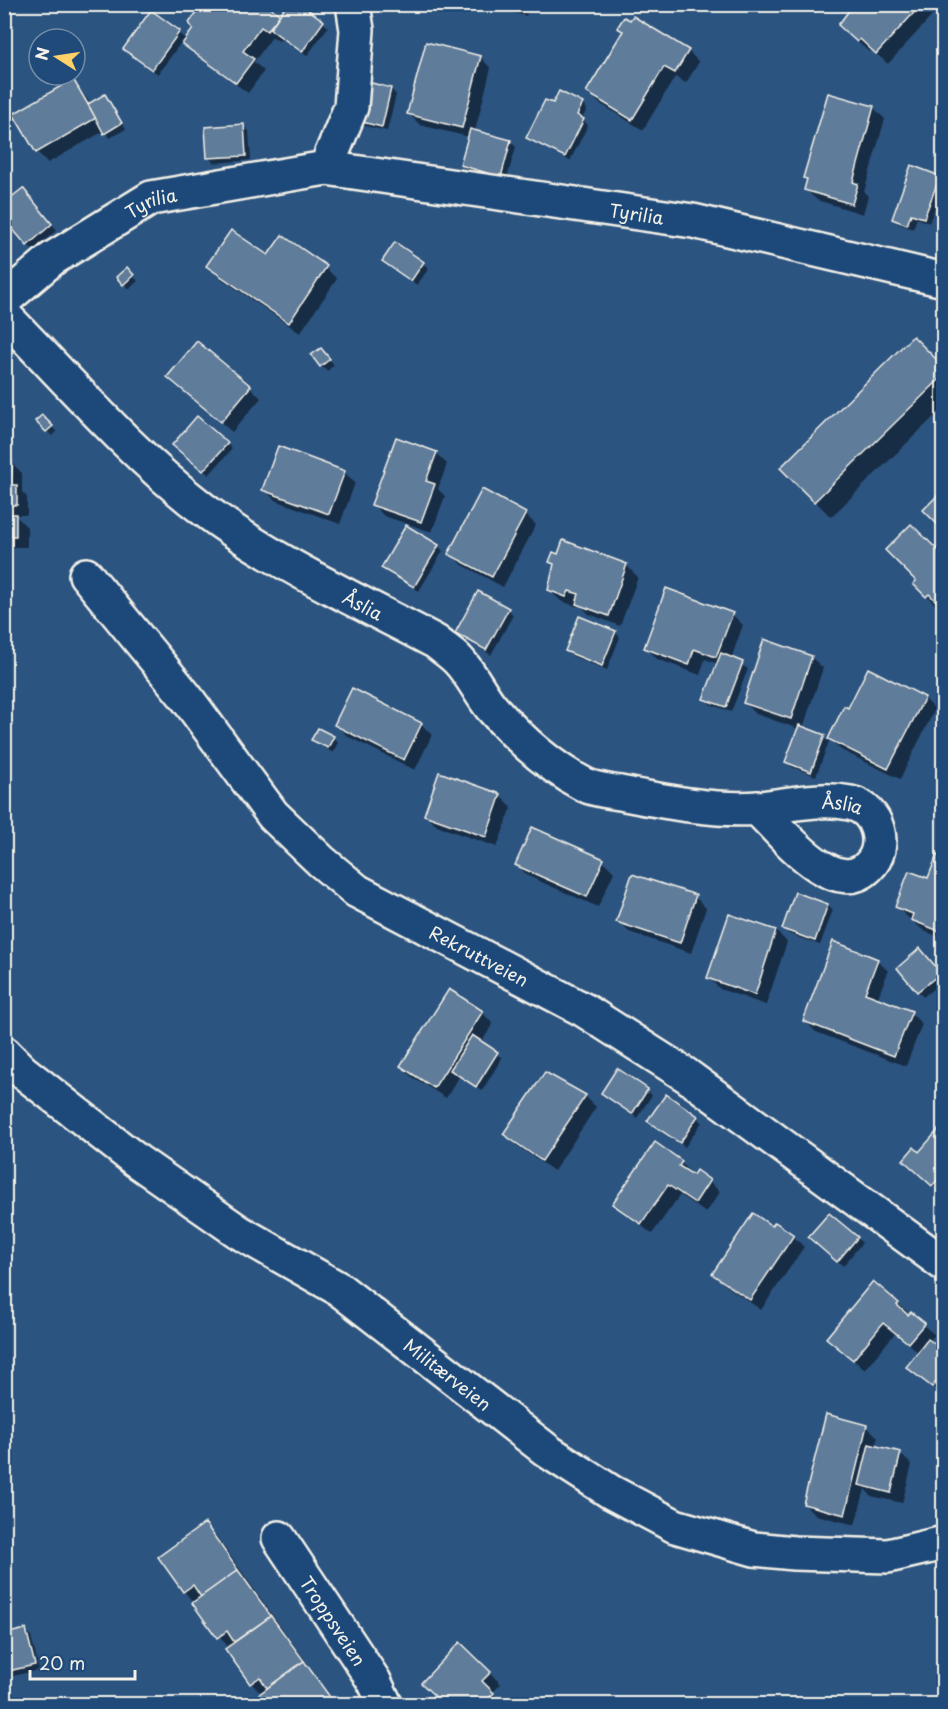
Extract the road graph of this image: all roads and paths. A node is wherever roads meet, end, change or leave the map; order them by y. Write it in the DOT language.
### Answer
graph roads {
  1 [pos="353,4"];
  2 [pos="326,168"];
  3 [pos="944,280"];
  4 [pos="4,300"];
  5 [pos="4,315"];
  6 [pos="86,575"];
  7 [pos="757,808"];
  8 [pos="4,1053"];
  9 [pos="944,1264"];
  10 [pos="279,1538"];
  11 [pos="944,1543"];
  12 [pos="385,1704"];
  1 -- 2 [label="street"];
  2 -- 3 [label="street, Tyrilia"];
  2 -- 4 [label="street, Tyrilia"];
  5 -- 7 [label="street, Åslia"];
  6 -- 9 [label="street, Rekruttveien"];
  8 -- 11 [label="street, Militærveien"];
  10 -- 12 [label="street, Troppsveien"];
}
